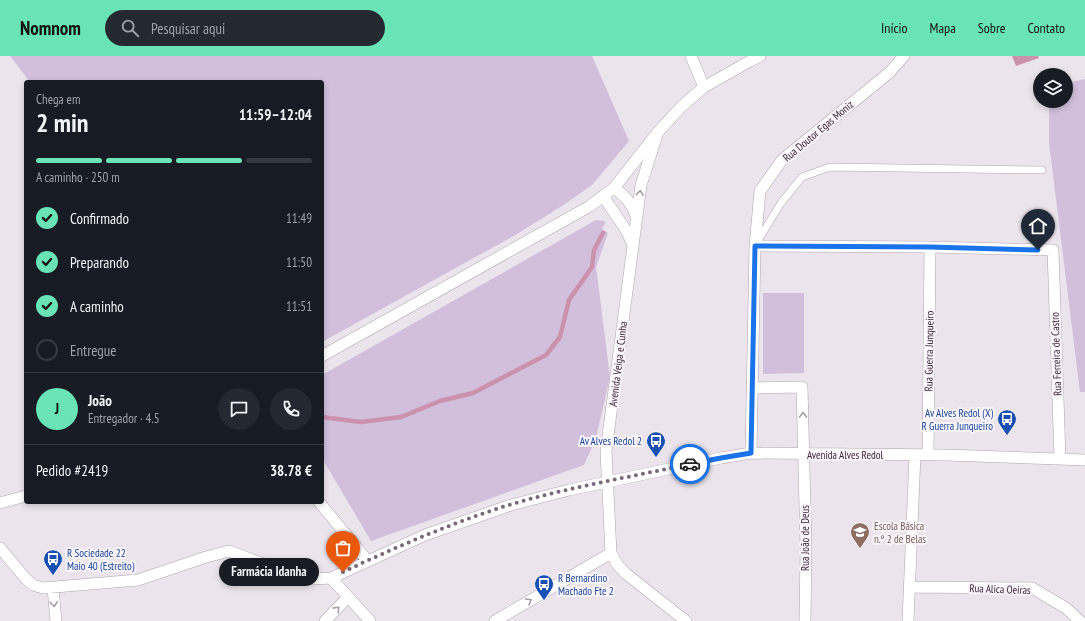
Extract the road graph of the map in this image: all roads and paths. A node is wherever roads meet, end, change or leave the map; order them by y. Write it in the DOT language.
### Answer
graph roads {
  1 [pos="692,56"];
  2 [pos="760,56"];
  3 [pos="904,56"];
  4 [pos="704,88"];
  5 [pos="658,132"];
  6 [pos="1042,170"];
  7 [pos="614,188"];
  8 [pos="603,196"];
  9 [pos="637,218"];
  10 [pos="633,246"];
  11 [pos="755,246"];
  12 [pos="930,247"];
  13 [pos="324,355"];
  14 [pos="752,388"];
  15 [pos="751,453"];
  16 [pos="804,454"];
  17 [pos="915,455"];
  18 [pos="928,455"];
  19 [pos="1060,458"];
  20 [pos="1085,460"];
  21 [pos="607,482"];
  22 [pos="24,497"];
  23 [pos="0,503"];
  24 [pos="321,504"];
  25 [pos="0,548"];
  26 [pos="612,553"];
  27 [pos="367,560"];
  28 [pos="331,578"];
  29 [pos="910,587"];
  30 [pos="52,588"];
  31 [pos="348,597"];
  32 [pos="56,621"];
  33 [pos="325,621"];
  34 [pos="370,621"];
  35 [pos="495,621"];
  36 [pos="686,621"];
  37 [pos="805,621"];
  38 [pos="908,621"];
  39 [pos="1080,621"];
  1 -- 4 [label="street"];
  2 -- 4 [label="street, Avenida Veiga e Cunha"];
  3 -- 11 [label="street, Rua Doutor Egas Moniz"];
  4 -- 5 [label="street, Avenida Veiga e Cunha"];
  5 -- 7 [label="street"];
  9 -- 5 [label="street, Avenida Veiga e Cunha, one-way"];
  6 -- 11 [label="lane"];
  7 -- 8 [label="street"];
  7 -- 9 [label="street"];
  8 -- 10 [label="street"];
  8 -- 13 [label="street"];
  9 -- 10 [label="street, Avenida Veiga e Cunha"];
  10 -- 21 [label="street, Avenida Veiga e Cunha"];
  11 -- 12 [label="street"];
  11 -- 14 [label="street, Rua Doutor Egas Moniz"];
  12 -- 18 [label="street, Rua Guerra Junqueiro"];
  12 -- 19 [label="street, Rua Ferreira de Castro"];
  14 -- 15 [label="street, Rua Doutor Egas Moniz"];
  16 -- 14 [label="street, one-way"];
  15 -- 16 [label="street, Avenida Alves Redol"];
  15 -- 21 [label="street, Avenida Alves Redol"];
  16 -- 17 [label="street, Avenida Alves Redol"];
  16 -- 37 [label="street, Rua João de Deus"];
  17 -- 18 [label="street, Avenida Alves Redol"];
  17 -- 29 [label="street"];
  18 -- 19 [label="street, Avenida Alves Redol"];
  19 -- 20 [label="street, Avenida Alves Redol"];
  21 -- 26 [label="street, Avenida Veiga e Cunha"];
  21 -- 27 [label="street, Avenida Alves Redol"];
  22 -- 23 [label="street"];
  24 -- 27 [label="street"];
  25 -- 30 [label="street"];
  35 -- 26 [label="street, one-way"];
  26 -- 36 [label="street"];
  27 -- 28 [label="street, Avenida Alves Redol"];
  28 -- 30 [label="street"];
  28 -- 31 [label="street"];
  29 -- 38 [label="street"];
  29 -- 39 [label="street, Rua Alica Oeiras"];
  30 -- 32 [label="street, one-way"];
  33 -- 31 [label="street, one-way"];
  31 -- 34 [label="street"];
}
